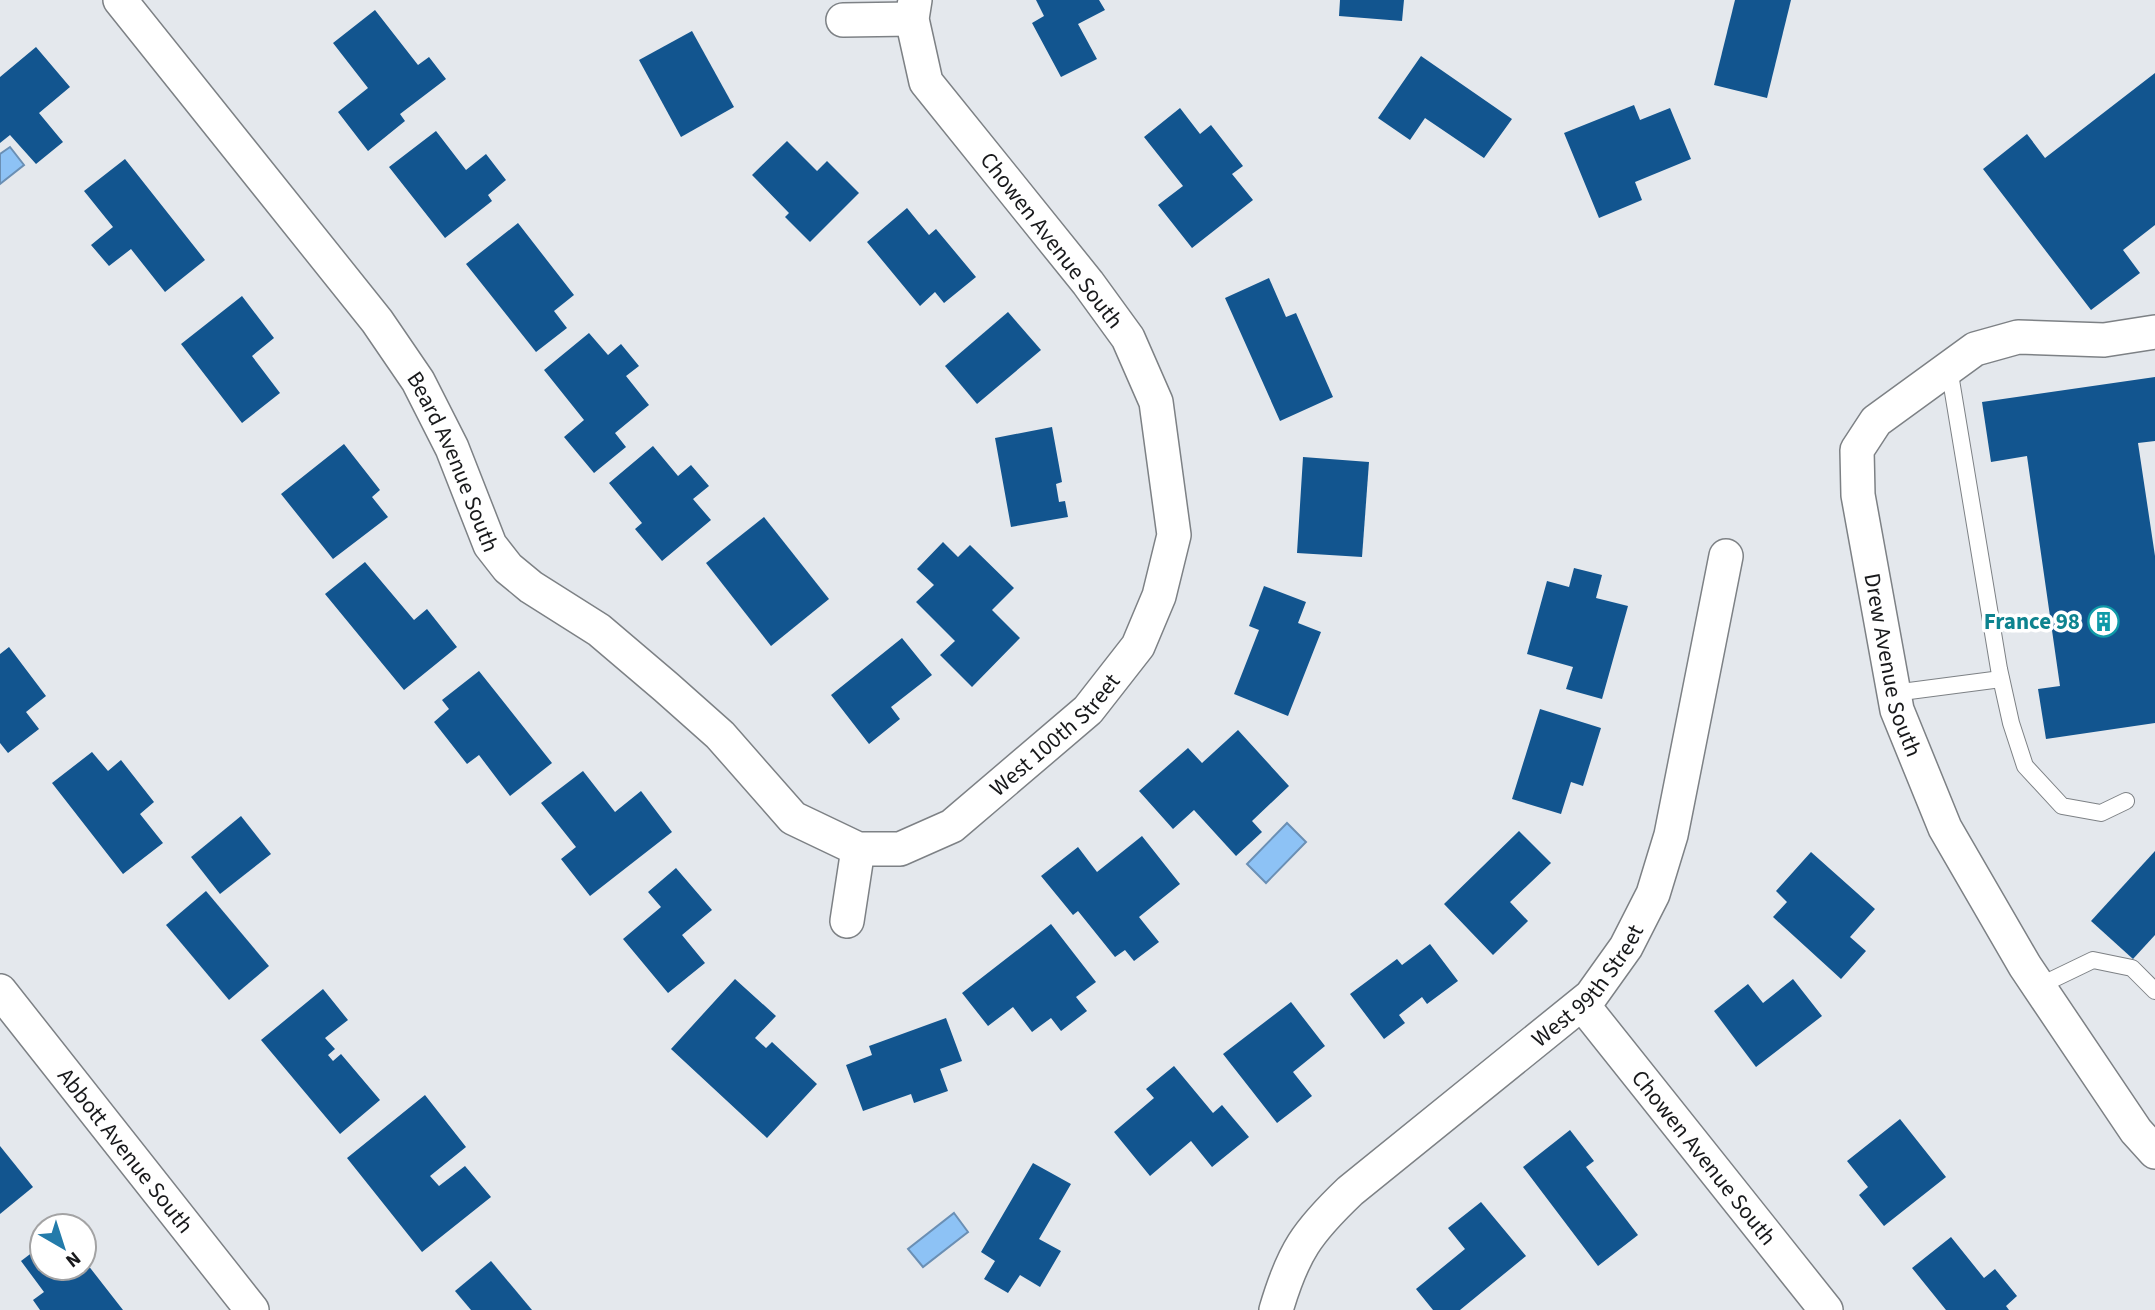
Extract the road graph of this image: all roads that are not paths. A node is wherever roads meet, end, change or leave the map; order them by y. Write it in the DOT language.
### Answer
graph roads {
  1 [pos="120,0"];
  2 [pos="914,10"];
  3 [pos="843,20"];
  4 [pos="2155,332"];
  5 [pos="1949,368"];
  6 [pos="1174,536"];
  7 [pos="1726,556"];
  8 [pos="2001,679"];
  9 [pos="1894,693"];
  10 [pos="2126,801"];
  11 [pos="858,849"];
  12 [pos="847,921"];
  13 [pos="2039,986"];
  14 [pos="0,991"];
  15 [pos="2155,991"];
  16 [pos="1581,1004"];
  17 [pos="2155,1152"];
  18 [pos="252,1310"];
  19 [pos="1276,1310"];
  20 [pos="1826,1310"];
  1 -- 11 [label="street, Beard Avenue South"];
  2 -- 3 [label="street"];
  2 -- 6 [label="street, Chowen Avenue South"];
  4 -- 5 [label="street, Drew Avenue South"];
  5 -- 8 [label="lane"];
  5 -- 9 [label="street, Drew Avenue South"];
  6 -- 11 [label="street, West 100th Street"];
  7 -- 16 [label="street, West 99th Street"];
  8 -- 9 [label="lane"];
  8 -- 10 [label="lane"];
  9 -- 13 [label="street, Drew Avenue South"];
  11 -- 12 [label="street"];
  13 -- 15 [label="lane"];
  13 -- 17 [label="street, Drew Avenue South"];
  14 -- 18 [label="street, Abbott Avenue South"];
  16 -- 19 [label="street, West 99th Street"];
  16 -- 20 [label="street, Chowen Avenue South"];
}
